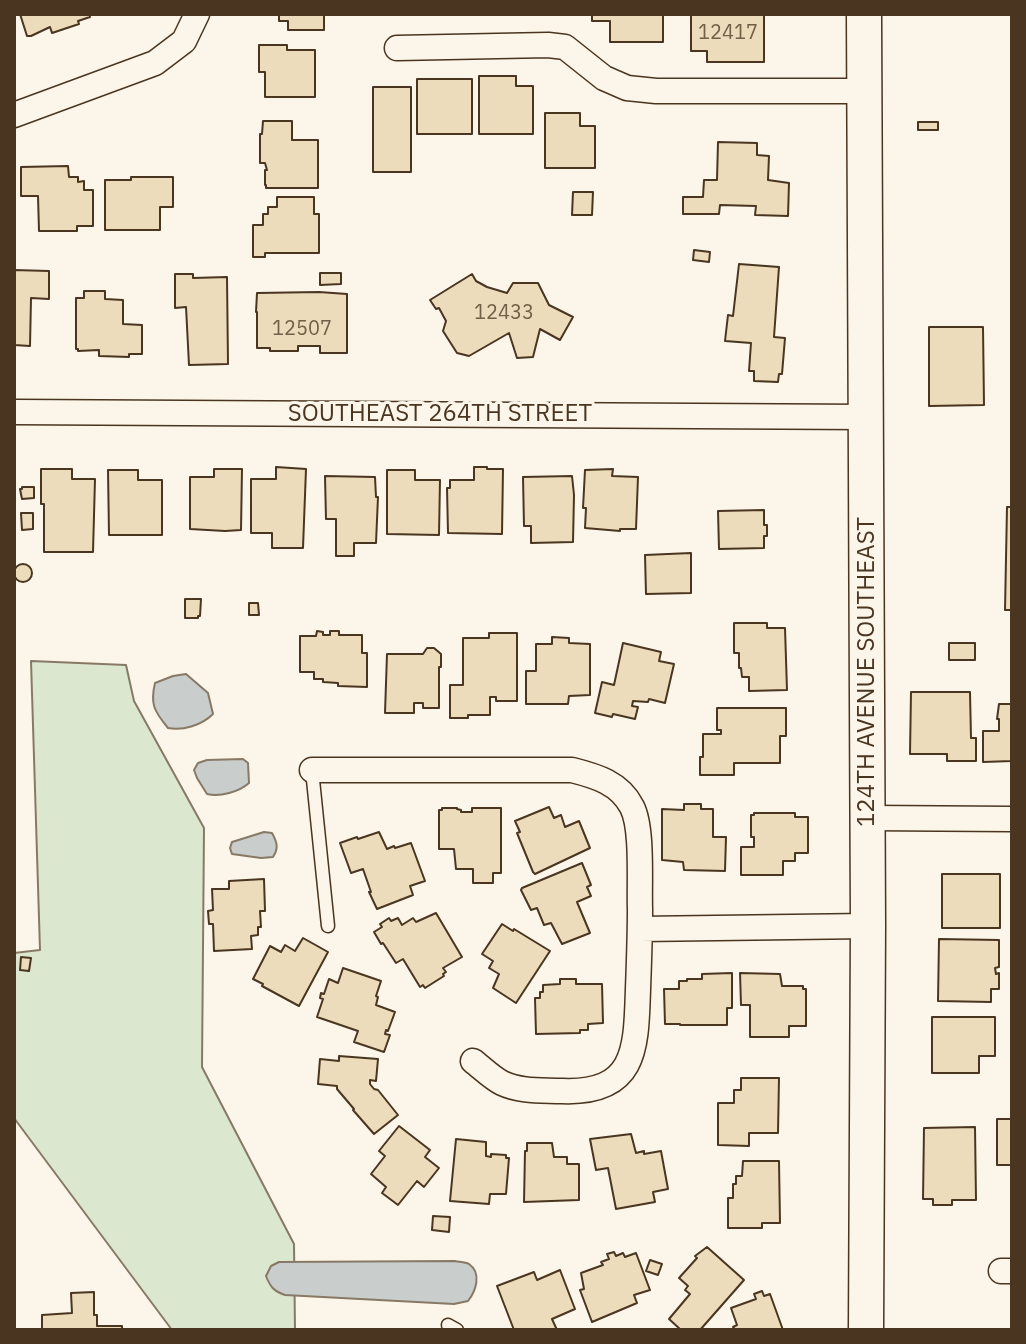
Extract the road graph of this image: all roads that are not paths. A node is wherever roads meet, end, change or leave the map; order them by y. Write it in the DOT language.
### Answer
graph roads {
  1 [pos="197,14"];
  2 [pos="864,14"];
  3 [pos="397,48"];
  4 [pos="864,91"];
  5 [pos="14,115"];
  6 [pos="14,412"];
  7 [pos="866,417"];
  8 [pos="312,770"];
  9 [pos="868,818"];
  10 [pos="1012,819"];
  11 [pos="328,926"];
  12 [pos="868,926"];
  13 [pos="640,929"];
  14 [pos="473,1061"];
  15 [pos="866,1330"];
  1 -- 5 [label="street"];
  2 -- 4 [label="street, 124TH AVENUE SOUTHEAST"];
  3 -- 4 [label="street"];
  4 -- 7 [label="street, 124TH AVENUE SOUTHEAST"];
  6 -- 7 [label="street, SOUTHEAST 264TH STREET"];
  7 -- 9 [label="street, 124TH AVENUE SOUTHEAST"];
  8 -- 11 [label="lane"];
  8 -- 13 [label="street"];
  9 -- 10 [label="street"];
  9 -- 12 [label="street, 124TH AVENUE SOUTHEAST"];
  12 -- 13 [label="street"];
  12 -- 15 [label="street, 124TH AVENUE SOUTHEAST"];
  13 -- 14 [label="street"];
}
